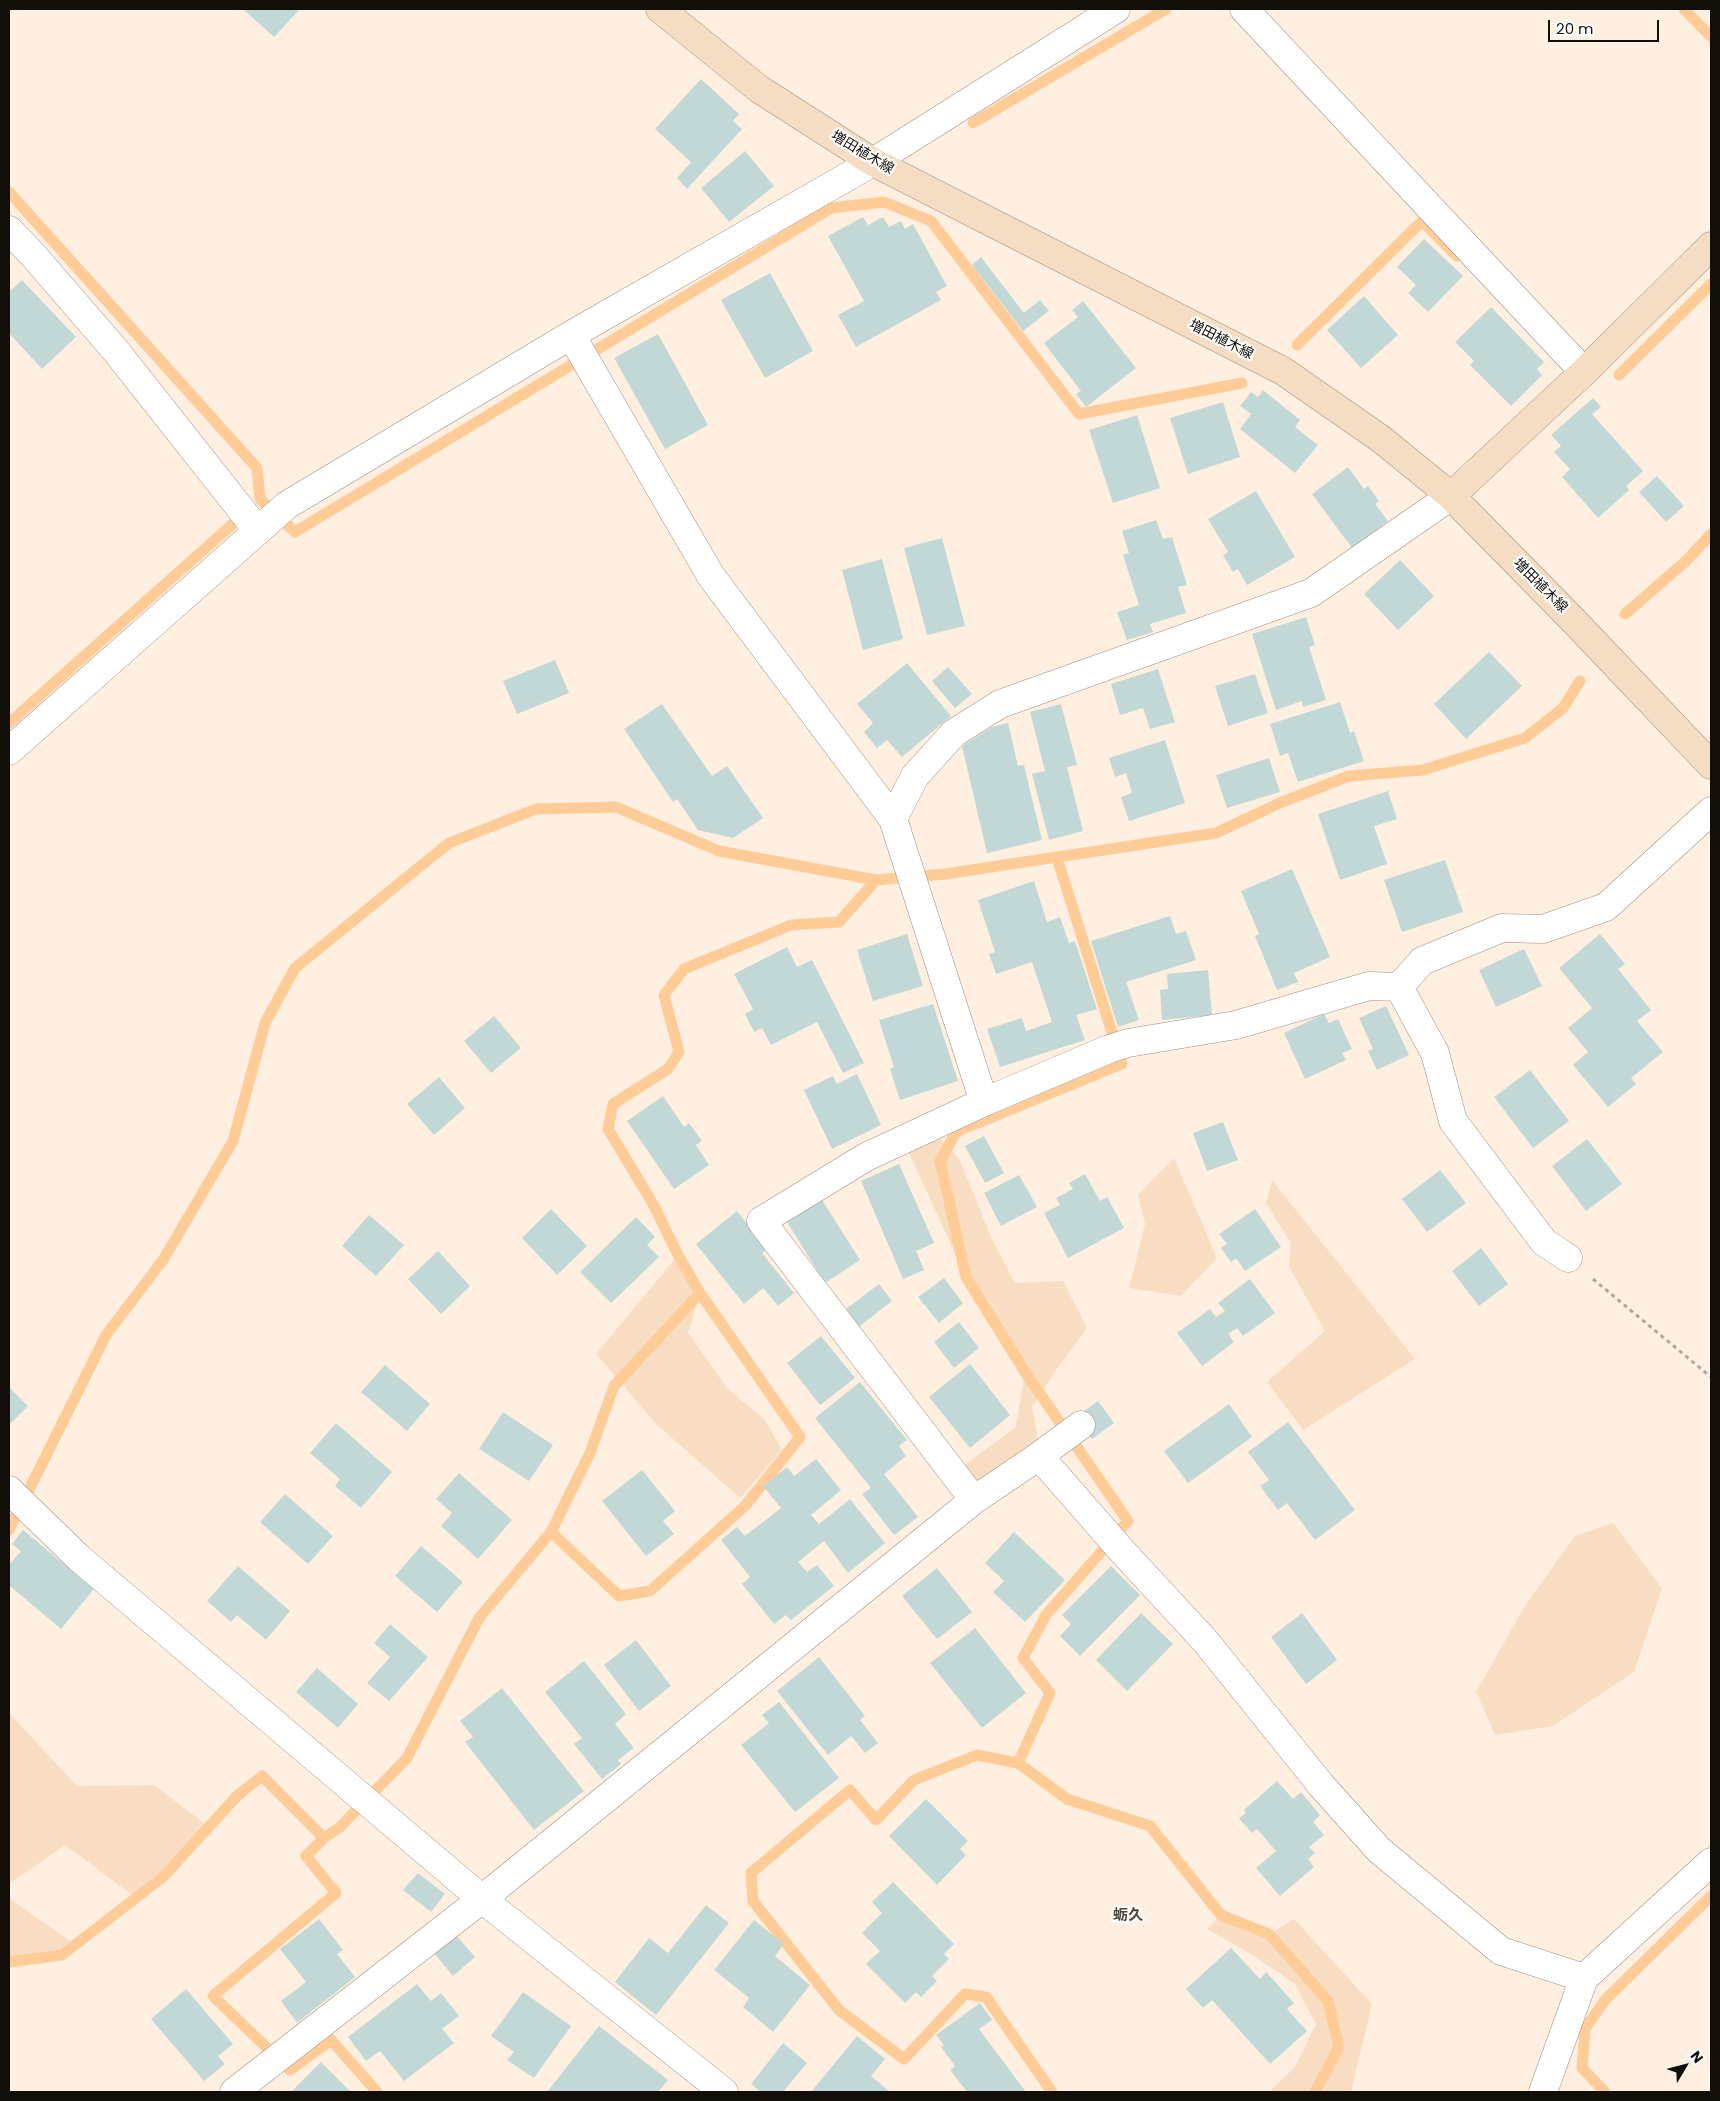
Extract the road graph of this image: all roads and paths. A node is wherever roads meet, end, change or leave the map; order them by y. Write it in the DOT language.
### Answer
graph roads {
  1 [pos="660,9"];
  2 [pos="1116,9"];
  3 [pos="1244,9"];
  4 [pos="873,162"];
  5 [pos="9,230"];
  6 [pos="1711,246"];
  7 [pos="580,350"];
  8 [pos="1584,372"];
  9 [pos="1451,496"];
  10 [pos="260,516"];
  11 [pos="9,751"];
  12 [pos="1711,765"];
  13 [pos="1711,811"];
  14 [pos="893,819"];
  15 [pos="1400,987"];
  16 [pos="984,1102"];
  17 [pos="1568,1258"];
  18 [pos="1711,1377"];
  19 [pos="1081,1425"];
  20 [pos="1049,1449"];
  21 [pos="19,1500"];
  22 [pos="974,1500"];
  23 [pos="1711,1862"];
  24 [pos="482,1899"];
  25 [pos="1584,1978"];
  26 [pos="234,2092"];
  27 [pos="724,2092"];
  28 [pos="1542,2092"];
  1 -- 4 [label="street, 増田植木線"];
  2 -- 4 [label="street"];
  3 -- 8 [label="street"];
  4 -- 7 [label="street"];
  4 -- 9 [label="street, 増田植木線"];
  5 -- 10 [label="street"];
  6 -- 8 [label="street"];
  7 -- 10 [label="street"];
  7 -- 14 [label="street"];
  8 -- 9 [label="street"];
  9 -- 12 [label="street, 増田植木線"];
  9 -- 14 [label="street"];
  10 -- 11 [label="street"];
  13 -- 15 [label="street"];
  14 -- 16 [label="street"];
  15 -- 16 [label="street"];
  15 -- 17 [label="street"];
  16 -- 22 [label="street"];
  17 -- 18 [label="path"];
  19 -- 20 [label="street"];
  20 -- 22 [label="street"];
  20 -- 25 [label="street"];
  21 -- 24 [label="street"];
  22 -- 24 [label="street"];
  23 -- 25 [label="street"];
  24 -- 26 [label="street"];
  24 -- 27 [label="street"];
  25 -- 28 [label="street"];
}
